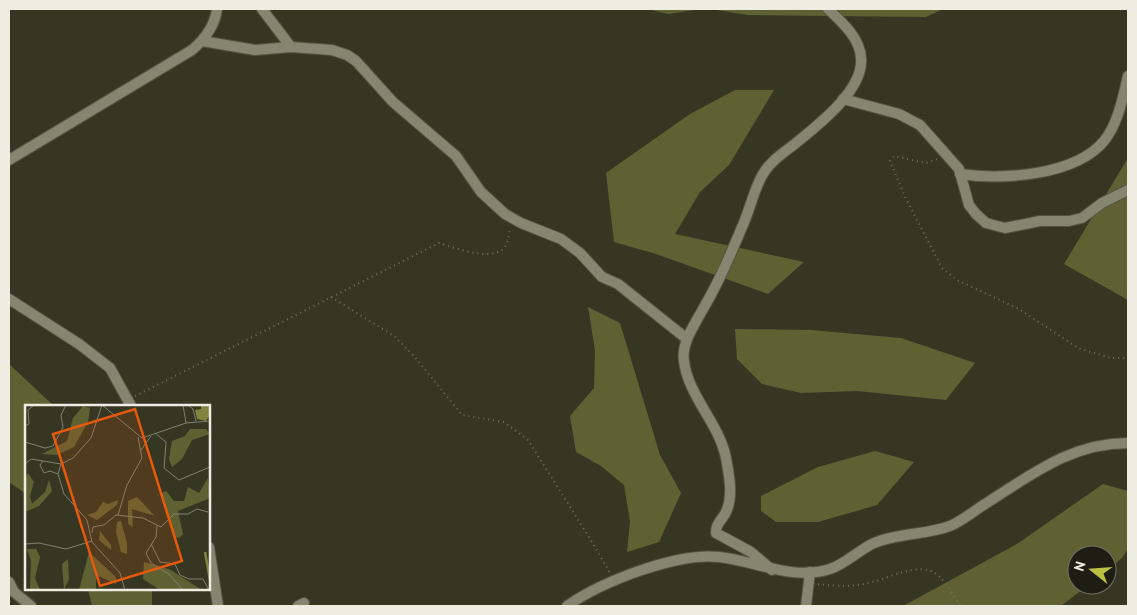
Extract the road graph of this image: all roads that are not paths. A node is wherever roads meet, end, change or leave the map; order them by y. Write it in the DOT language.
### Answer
graph roads {
  1 [pos="217,9"];
  2 [pos="262,9"];
  3 [pos="828,9"];
  4 [pos="202,41"];
  5 [pos="291,48"];
  6 [pos="1128,76"];
  7 [pos="843,99"];
  8 [pos="9,160"];
  9 [pos="960,174"];
  10 [pos="1128,190"];
  11 [pos="9,299"];
  12 [pos="688,340"];
  13 [pos="129,403"];
  14 [pos="1128,443"];
  15 [pos="210,553"];
  16 [pos="772,570"];
  17 [pos="810,578"];
  18 [pos="9,582"];
  19 [pos="31,606"];
  20 [pos="218,606"];
  21 [pos="567,606"];
  22 [pos="806,606"];
  1 -- 4 [label="street"];
  2 -- 5 [label="street"];
  3 -- 7 [label="street"];
  4 -- 5 [label="street"];
  4 -- 8 [label="street"];
  5 -- 12 [label="street"];
  6 -- 9 [label="street"];
  7 -- 9 [label="street"];
  7 -- 12 [label="street"];
  9 -- 10 [label="street"];
  11 -- 13 [label="street"];
  12 -- 16 [label="street"];
  14 -- 17 [label="street"];
  15 -- 20 [label="street"];
  16 -- 17 [label="street"];
  16 -- 21 [label="street"];
  17 -- 22 [label="street"];
  18 -- 19 [label="street"];
}
